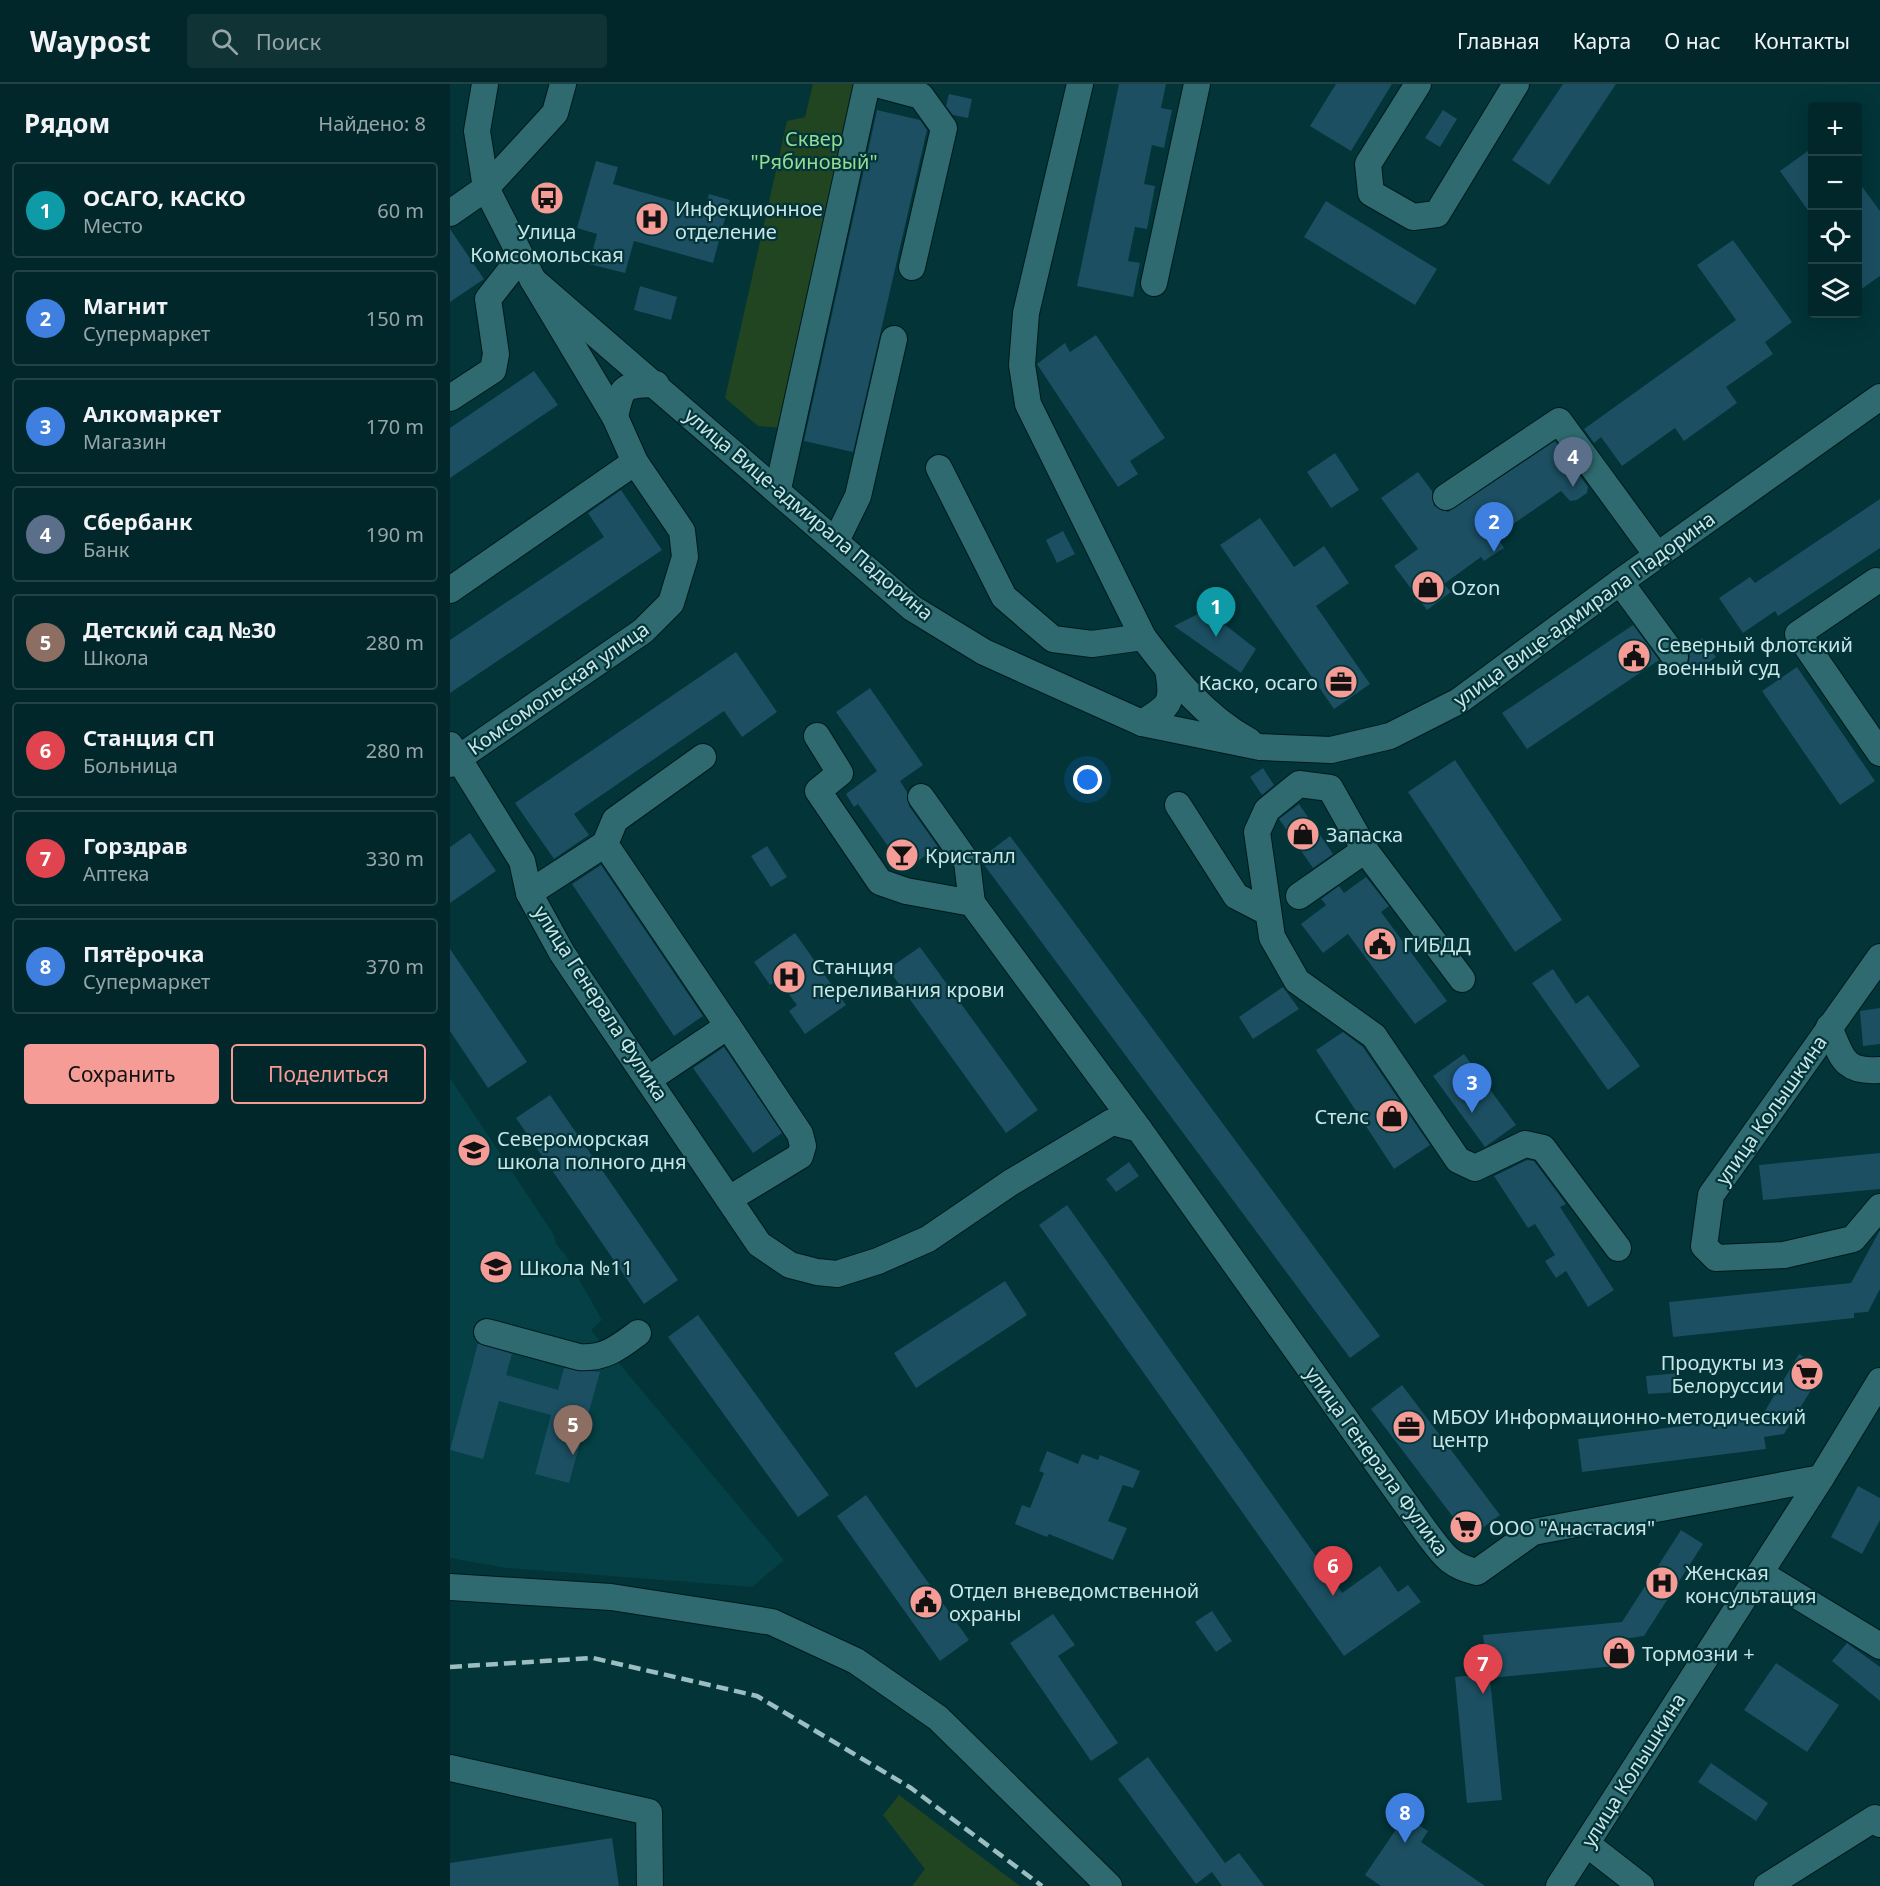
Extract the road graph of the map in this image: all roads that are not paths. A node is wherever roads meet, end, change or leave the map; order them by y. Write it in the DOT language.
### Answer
graph roads {
  1 [pos="485,84"];
  2 [pos="562,84"];
  3 [pos="867,84"];
  4 [pos="876,84"];
  5 [pos="1080,84"];
  6 [pos="1197,84"];
  7 [pos="1418,84"];
  8 [pos="1516,84"];
  9 [pos="486,188"];
  10 [pos="450,213"];
  11 [pos="521,257"];
  12 [pos="912,267"];
  13 [pos="533,280"];
  14 [pos="1154,283"];
  15 [pos="894,339"];
  16 [pos="656,384"];
  17 [pos="450,398"];
  18 [pos="1877,405"];
  19 [pos="615,417"];
  20 [pos="635,462"];
  21 [pos="939,468"];
  22 [pos="778,489"];
  23 [pos="1446,497"];
  24 [pos="836,542"];
  25 [pos="1657,555"];
  26 [pos="1620,582"];
  27 [pos="1879,582"];
  28 [pos="450,590"];
  29 [pos="1143,638"];
  30 [pos="1675,657"];
  31 [pos="1168,670"];
  32 [pos="1142,723"];
  33 [pos="817,736"];
  34 [pos="1260,747"];
  35 [pos="1331,750"];
  36 [pos="1880,753"];
  37 [pos="453,756"];
  38 [pos="703,757"];
  39 [pos="1330,788"];
  40 [pos="921,797"];
  41 [pos="1178,805"];
  42 [pos="605,844"];
  43 [pos="1365,850"];
  44 [pos="529,893"];
  45 [pos="1299,896"];
  46 [pos="972,903"];
  47 [pos="1267,912"];
  48 [pos="1880,957"];
  49 [pos="1462,980"];
  50 [pos="728,1026"];
  51 [pos="1829,1027"];
  52 [pos="1880,1070"];
  53 [pos="649,1079"];
  54 [pos="1139,1129"];
  55 [pos="729,1199"];
  56 [pos="1880,1207"];
  57 [pos="1618,1248"];
  58 [pos="487,1332"];
  59 [pos="638,1333"];
  60 [pos="1880,1381"];
  61 [pos="1821,1478"];
  62 [pos="1760,1574"];
  63 [pos="450,1587"];
  64 [pos="1880,1646"];
  65 [pos="450,1768"];
  66 [pos="1878,1818"];
  67 [pos="1587,1844"];
  68 [pos="650,1886"];
  69 [pos="1109,1886"];
  70 [pos="1559,1886"];
  71 [pos="1641,1886"];
  72 [pos="1767,1886"];
  1 -- 9 [label="street, Комсомольская улица"];
  2 -- 9 [label="street"];
  3 -- 22 [label="street"];
  4 -- 12 [label="street"];
  5 -- 29 [label="street"];
  6 -- 14 [label="street"];
  7 -- 8 [label="street"];
  9 -- 10 [label="street"];
  9 -- 11 [label="street, Комсомольская улица"];
  11 -- 13 [label="street, Комсомольская улица"];
  11 -- 17 [label="street"];
  13 -- 16 [label="street, Комсомольская улица"];
  13 -- 19 [label="street, Комсомольская улица"];
  15 -- 24 [label="street"];
  16 -- 19 [label="street"];
  16 -- 22 [label="street, улица Вице-адмирала Падорина"];
  18 -- 25 [label="street, улица Вице-адмирала Падорина"];
  19 -- 20 [label="street, Комсомольская улица"];
  20 -- 28 [label="street"];
  20 -- 37 [label="street, Комсомольская улица"];
  21 -- 29 [label="street"];
  22 -- 24 [label="street, улица Вице-адмирала Падорина"];
  23 -- 25 [label="street"];
  24 -- 32 [label="street, улица Вице-адмирала Падорина"];
  25 -- 26 [label="street, улица Вице-адмирала Падорина"];
  26 -- 30 [label="street"];
  26 -- 35 [label="street, улица Вице-адмирала Падорина"];
  27 -- 36 [label="street"];
  29 -- 31 [label="street"];
  31 -- 32 [label="street"];
  31 -- 34 [label="street"];
  32 -- 34 [label="street, улица Вице-адмирала Падорина"];
  33 -- 46 [label="street"];
  34 -- 35 [label="street, улица Вице-адмирала Падорина"];
  35 -- 39 [label="street"];
  37 -- 44 [label="street, улица Генерала Фулика"];
  38 -- 42 [label="street"];
  39 -- 43 [label="street"];
  39 -- 47 [label="street"];
  40 -- 46 [label="street"];
  41 -- 47 [label="street"];
  42 -- 44 [label="street"];
  42 -- 50 [label="street"];
  43 -- 45 [label="street"];
  43 -- 49 [label="street"];
  44 -- 53 [label="street, улица Генерала Фулика"];
  46 -- 54 [label="street, улица Генерала Фулика"];
  47 -- 57 [label="street"];
  48 -- 51 [label="street, улица Колышкина"];
  50 -- 53 [label="street"];
  50 -- 55 [label="street"];
  51 -- 52 [label="street, улица Колышкина"];
  51 -- 56 [label="street, улица Колышкина"];
  53 -- 55 [label="street, улица Генерала Фулика"];
  54 -- 55 [label="street, улица Генерала Фулика"];
  54 -- 61 [label="street, улица Генерала Фулика"];
  58 -- 59 [label="street"];
  60 -- 61 [label="street, улица Колышкина"];
  61 -- 62 [label="street, улица Колышкина"];
  62 -- 64 [label="street"];
  62 -- 67 [label="street, улица Колышкина"];
  63 -- 69 [label="street"];
  65 -- 68 [label="street"];
  66 -- 72 [label="street"];
  67 -- 70 [label="street, улица Колышкина"];
  67 -- 71 [label="street"];
}
